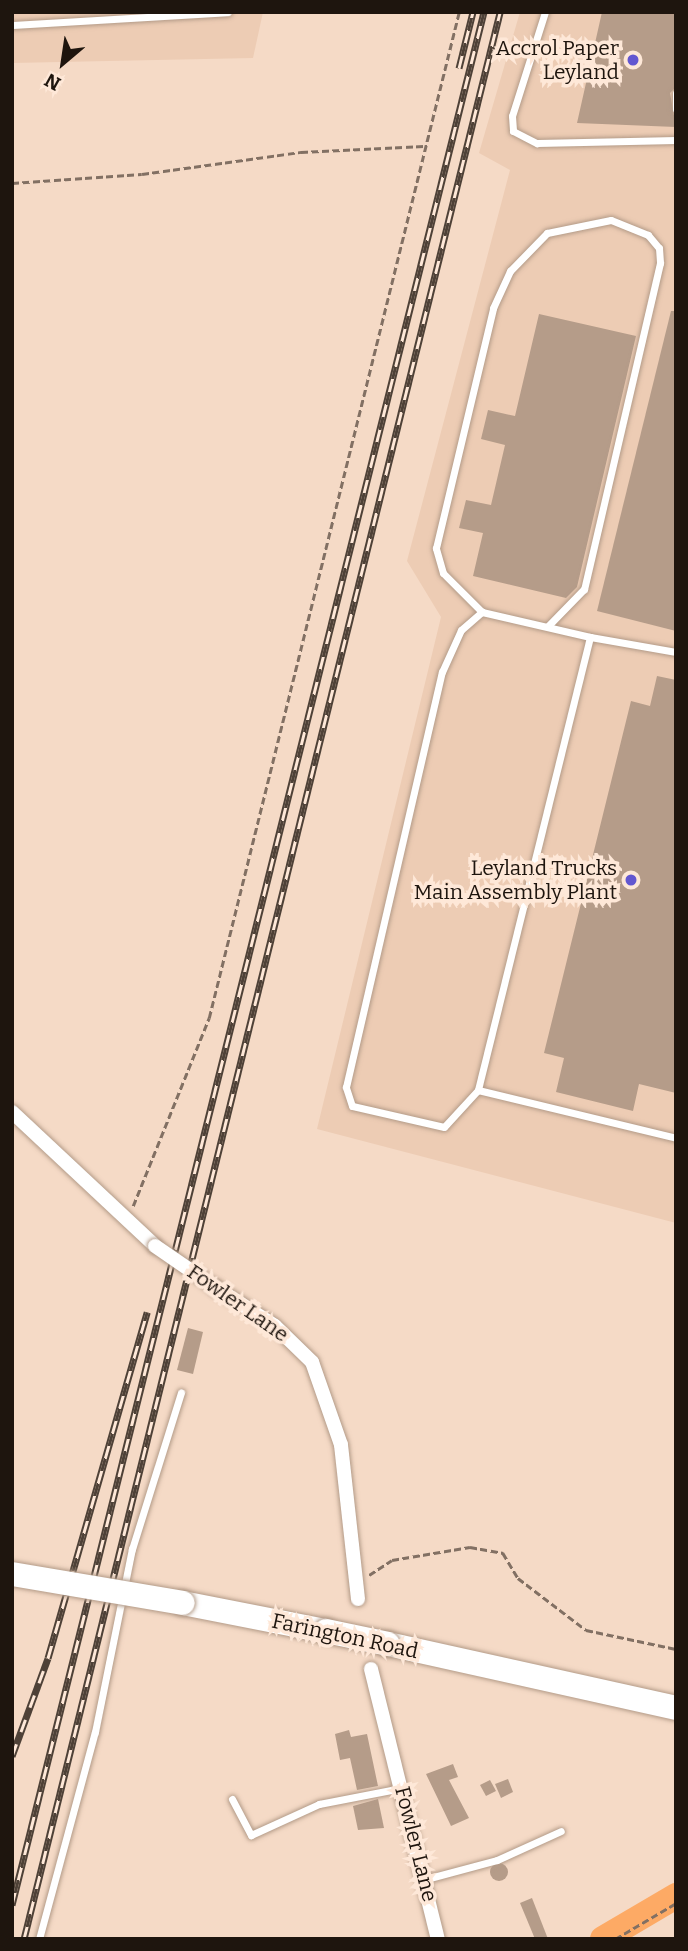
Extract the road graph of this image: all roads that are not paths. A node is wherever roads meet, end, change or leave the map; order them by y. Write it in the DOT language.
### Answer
graph roads {
  1 [pos="228,12"];
  2 [pos="545,12"];
  3 [pos="12,25"];
  4 [pos="676,93"];
  5 [pos="674,108"];
  6 [pos="676,140"];
  7 [pos="482,612"];
  8 [pos="548,626"];
  9 [pos="590,637"];
  10 [pos="676,652"];
  11 [pos="478,1090"];
  12 [pos="12,1112"];
  13 [pos="676,1139"];
  14 [pos="181,1393"];
  15 [pos="12,1574"];
  16 [pos="358,1592"];
  17 [pos="371,1669"];
  18 [pos="676,1708"];
  19 [pos="402,1788"];
  20 [pos="232,1799"];
  21 [pos="561,1831"];
  22 [pos="426,1879"];
  23 [pos="39,1939"];
  24 [pos="438,1939"];
  1 -- 3 [label="lane"];
  2 -- 6 [label="lane"];
  4 -- 5 [label="lane"];
  7 -- 8 [label="lane"];
  7 -- 8 [label="lane"];
  7 -- 11 [label="lane"];
  8 -- 9 [label="lane"];
  9 -- 10 [label="lane"];
  9 -- 11 [label="lane"];
  11 -- 13 [label="lane"];
  12 -- 16 [label="street, Fowler Lane, bridge"];
  14 -- 23 [label="lane"];
  15 -- 18 [label="highway, Farington Road, bridge"];
  17 -- 19 [label="street, Fowler Lane"];
  19 -- 20 [label="lane"];
  19 -- 22 [label="street, Fowler Lane"];
  21 -- 22 [label="lane"];
  22 -- 24 [label="street, Fowler Lane"];
}
